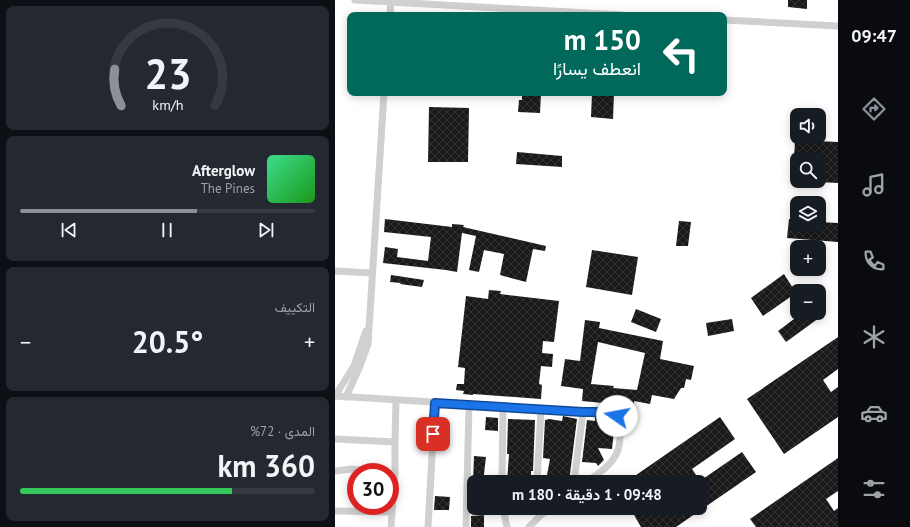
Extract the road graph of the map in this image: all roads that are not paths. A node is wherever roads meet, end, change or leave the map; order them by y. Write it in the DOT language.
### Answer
graph roads {
  1 [pos="355,0"];
  2 [pos="391,1"];
  3 [pos="390,12"];
  4 [pos="573,12"];
  5 [pos="727,20"];
  6 [pos="838,26"];
  7 [pos="384,96"];
  8 [pos="335,271"];
  9 [pos="372,273"];
  10 [pos="369,320"];
  11 [pos="335,396"];
  12 [pos="346,397"];
  13 [pos="396,400"];
  14 [pos="435,403"];
  15 [pos="469,405"];
  16 [pos="503,407"];
  17 [pos="541,409"];
  18 [pos="583,412"];
  19 [pos="335,439"];
  20 [pos="395,442"];
  21 [pos="394,463"];
  22 [pos="335,470"];
  23 [pos="347,470"];
  24 [pos="502,475"];
  25 [pos="537,475"];
  26 [pos="575,475"];
  27 [pos="596,475"];
  28 [pos="335,511"];
  29 [pos="347,511"];
  30 [pos="391,515"];
  31 [pos="504,515"];
  32 [pos="538,515"];
  33 [pos="391,527"];
  34 [pos="428,527"];
  35 [pos="466,527"];
  36 [pos="507,527"];
  37 [pos="529,527"];
  1 -- 2 [label="street"];
  2 -- 3 [label="street"];
  2 -- 4 [label="street"];
  5 -- 6 [label="street"];
  7 -- 9 [label="street"];
  8 -- 9 [label="street"];
  9 -- 10 [label="street"];
  10 -- 11 [label="street"];
  10 -- 12 [label="street"];
  11 -- 12 [label="street"];
  12 -- 13 [label="street"];
  13 -- 14 [label="street"];
  13 -- 20 [label="street"];
  14 -- 15 [label="street"];
  14 -- 34 [label="street"];
  15 -- 16 [label="street"];
  15 -- 35 [label="street"];
  16 -- 17 [label="street"];
  16 -- 24 [label="street"];
  17 -- 18 [label="street"];
  17 -- 25 [label="street"];
  18 -- 26 [label="street"];
  18 -- 27 [label="street"];
  19 -- 20 [label="street"];
  20 -- 21 [label="street"];
  22 -- 23 [label="street"];
  28 -- 29 [label="street"];
  30 -- 33 [label="street"];
  31 -- 36 [label="street"];
  32 -- 37 [label="street"];
}
